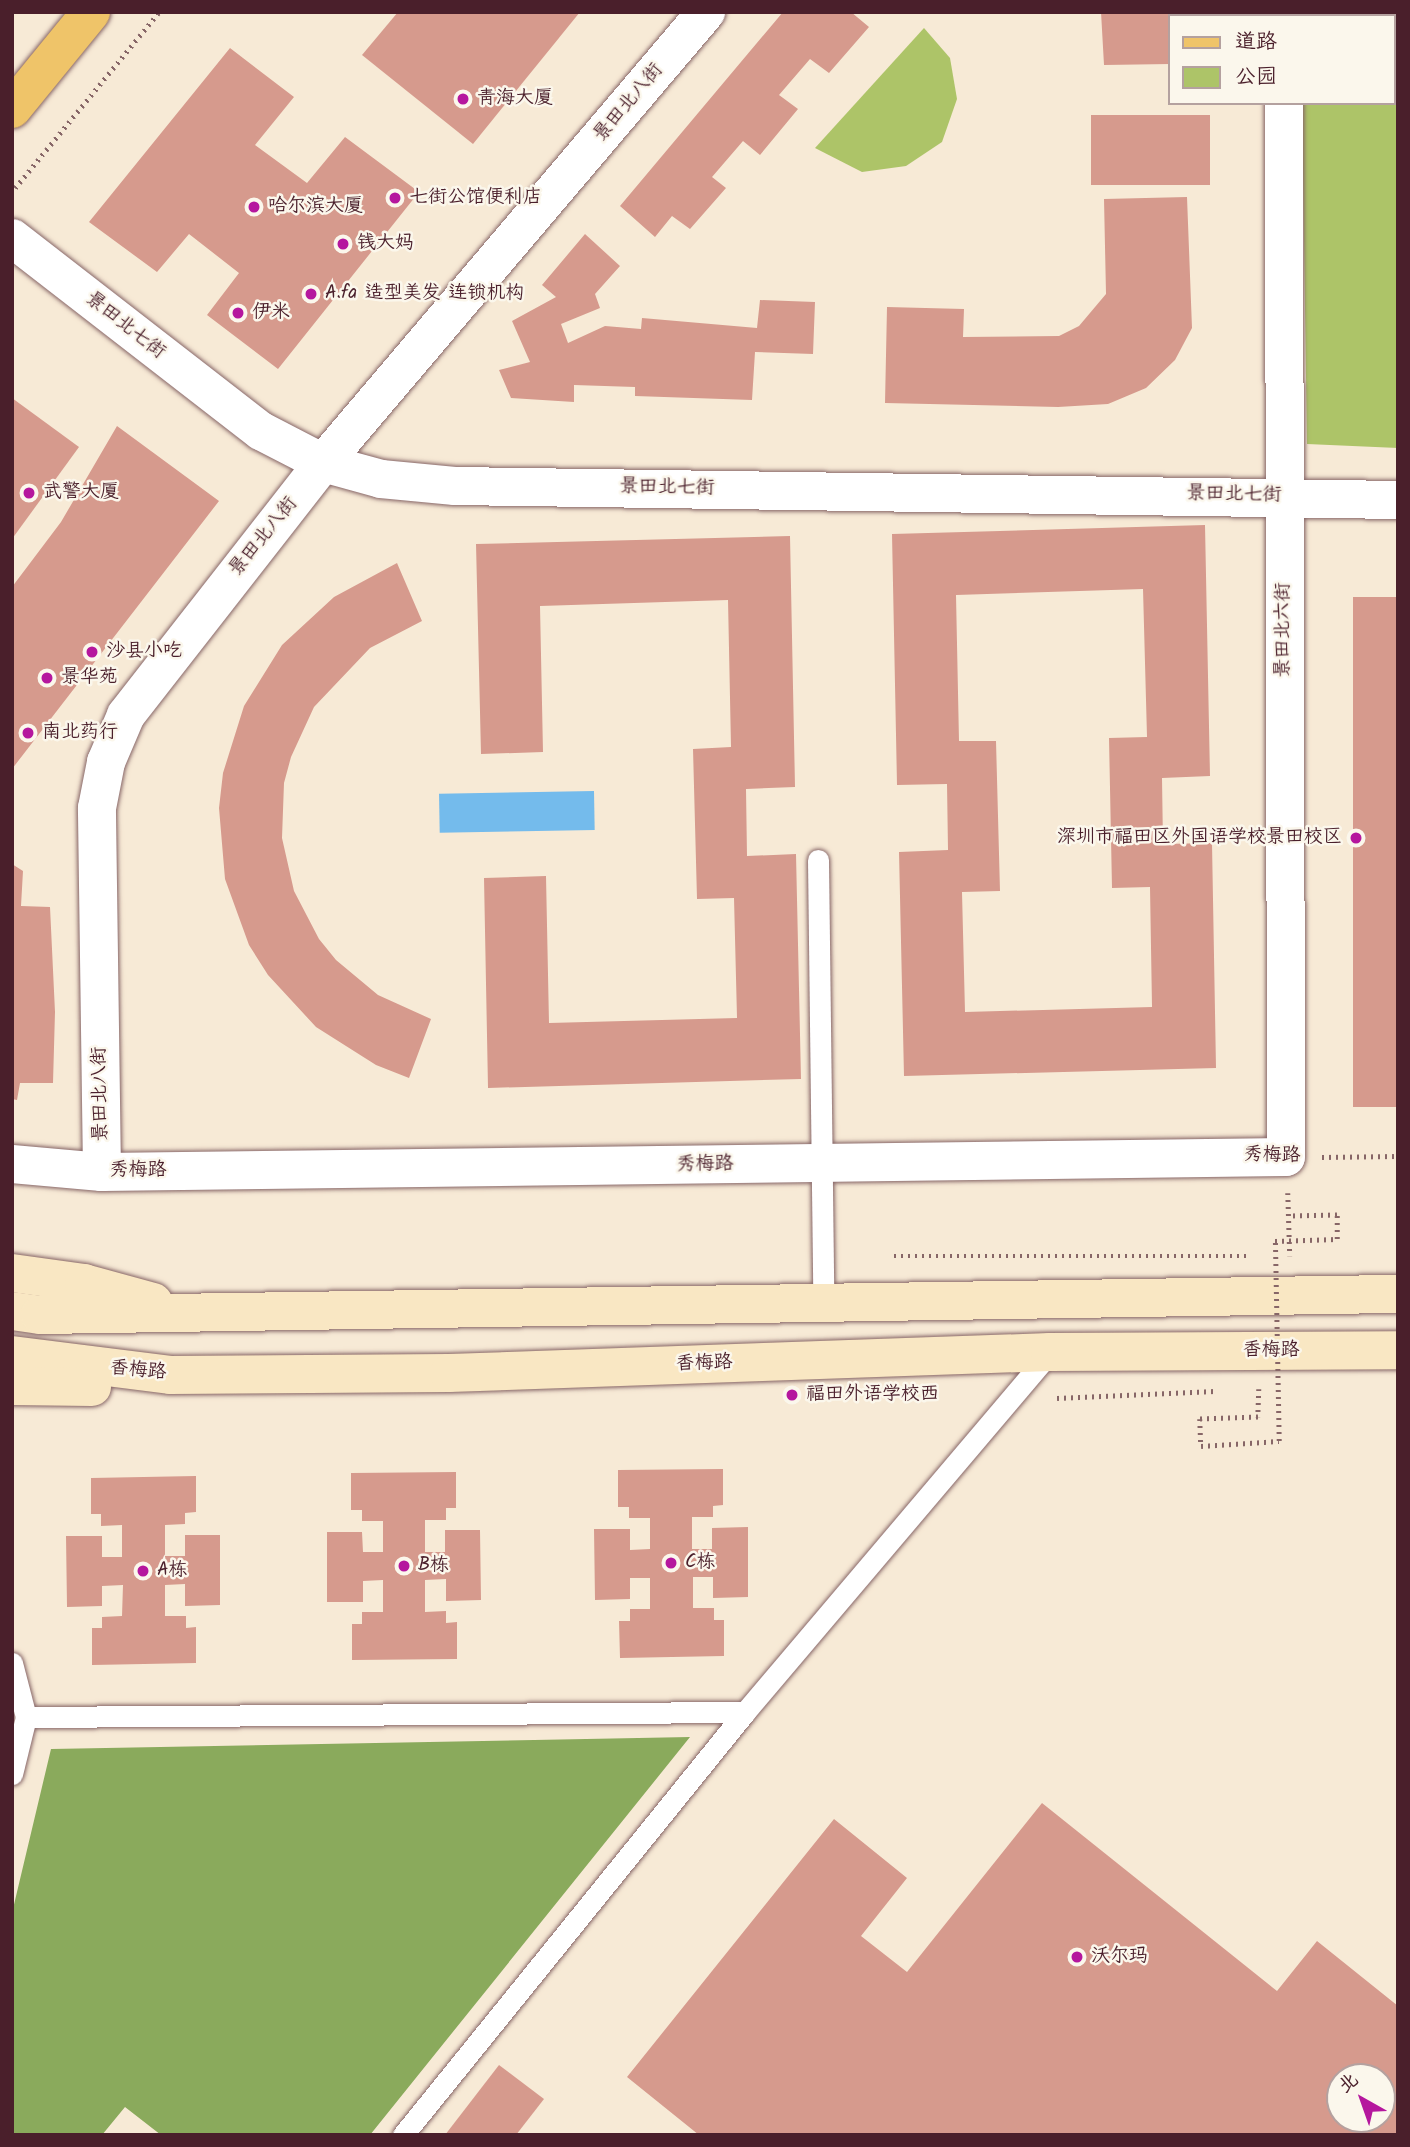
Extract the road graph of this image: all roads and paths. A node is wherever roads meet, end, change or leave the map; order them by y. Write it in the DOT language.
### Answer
graph roads {
  1 [pos="91,12"];
  2 [pos="159,12"];
  3 [pos="706,12"];
  4 [pos="1284,105"];
  5 [pos="12,109"];
  6 [pos="15,188"];
  7 [pos="12,238"];
  8 [pos="323,463"];
  9 [pos="1284,496"];
  10 [pos="1398,500"];
  11 [pos="818,860"];
  12 [pos="1398,1156"];
  13 [pos="1286,1157"];
  14 [pos="12,1164"];
  15 [pos="825,1164"];
  16 [pos="102,1171"];
  17 [pos="894,1256"];
  18 [pos="1250,1256"];
  19 [pos="1263,1256"];
  20 [pos="1290,1256"];
  21 [pos="1304,1256"];
  22 [pos="12,1273"];
  23 [pos="1398,1294"];
  24 [pos="823,1300"];
  25 [pos="12,1311"];
  26 [pos="181,1313"];
  27 [pos="1398,1350"];
  28 [pos="1050,1352"];
  29 [pos="12,1355"];
  30 [pos="170,1375"];
  31 [pos="12,1386"];
  32 [pos="1259,1389"];
  33 [pos="1287,1389"];
  34 [pos="1246,1390"];
  35 [pos="1219,1391"];
  36 [pos="1057,1398"];
  37 [pos="12,1662"];
  38 [pos="745,1712"];
  39 [pos="26,1717"];
  40 [pos="12,1774"];
  41 [pos="403,2135"];
  1 -- 5 [label="main road"];
  2 -- 6 [label="path"];
  3 -- 8 [label="street, 景田北八街"];
  4 -- 9 [label="street, 景田北六街"];
  7 -- 8 [label="street, 景田北七街"];
  8 -- 9 [label="street, 景田北七街"];
  8 -- 16 [label="street, 景田北八街"];
  9 -- 10 [label="street, 景田北七街"];
  9 -- 13 [label="street, 景田北六街"];
  11 -- 15 [label="lane"];
  12 -- 13 [label="path, 秀梅路"];
  13 -- 15 [label="street, 秀梅路"];
  14 -- 16 [label="street, 秀梅路"];
  15 -- 16 [label="street, 秀梅路"];
  15 -- 24 [label="lane"];
  17 -- 18 [label="path"];
  19 -- 20 [label="path"];
  20 -- 21 [label="path"];
  20 -- 32 [label="path, bridge"];
  22 -- 26 [label="main road"];
  23 -- 24 [label="main road"];
  24 -- 26 [label="main road"];
  25 -- 26 [label="main road"];
  27 -- 28 [label="main road, 香梅路"];
  28 -- 30 [label="main road, 香梅路"];
  28 -- 38 [label="lane"];
  29 -- 30 [label="main road, 香梅路"];
  30 -- 31 [label="main road"];
  32 -- 33 [label="path"];
  32 -- 34 [label="path"];
  35 -- 36 [label="path"];
  37 -- 39 [label="lane"];
  38 -- 39 [label="lane"];
  38 -- 41 [label="lane"];
  39 -- 40 [label="lane"];
}
